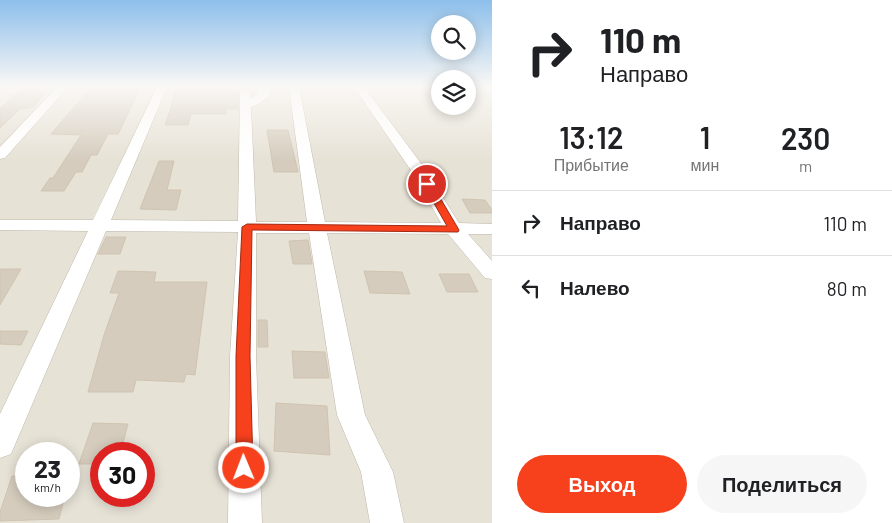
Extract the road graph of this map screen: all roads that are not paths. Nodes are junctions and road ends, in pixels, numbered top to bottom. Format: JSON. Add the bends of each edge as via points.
{"nodes":[{"id":1,"x":41,"y":111,"type":"edge"},
{"id":2,"x":151,"y":111,"type":"edge"},
{"id":3,"x":251,"y":111,"type":"edge"},
{"id":4,"x":298,"y":111,"type":"edge"},
{"id":5,"x":377,"y":111,"type":"edge"},
{"id":6,"x":0,"y":156,"type":"edge"},
{"id":7,"x":0,"y":225,"type":"edge"},
{"id":8,"x":98,"y":226,"type":"junction"},
{"id":9,"x":247,"y":227,"type":"junction"},
{"id":10,"x":316,"y":227,"type":"junction"},
{"id":11,"x":492,"y":229,"type":"edge"},
{"id":12,"x":454,"y":230,"type":"junction"},
{"id":13,"x":492,"y":273,"type":"edge"},
{"id":14,"x":0,"y":445,"type":"edge"},
{"id":15,"x":245,"y":523,"type":"edge"},
{"id":16,"x":387,"y":523,"type":"edge"}],
"edges":[{"from":1,"to":6,"type":"street"},
{"from":2,"to":8,"type":"street"},
{"from":3,"to":9,"type":"street"},
{"from":4,"to":10,"type":"street"},
{"from":5,"to":12,"type":"street","via":[[418,169]]},
{"from":7,"to":8,"type":"street"},
{"from":8,"to":9,"type":"street"},
{"from":8,"to":14,"type":"street"},
{"from":9,"to":10,"type":"street"},
{"from":9,"to":15,"type":"street","via":[[243,356]]},
{"from":10,"to":12,"type":"street"},
{"from":10,"to":16,"type":"street","via":[[351,414],[377,472]]},
{"from":11,"to":12,"type":"street"},
{"from":12,"to":13,"type":"street"}]}
